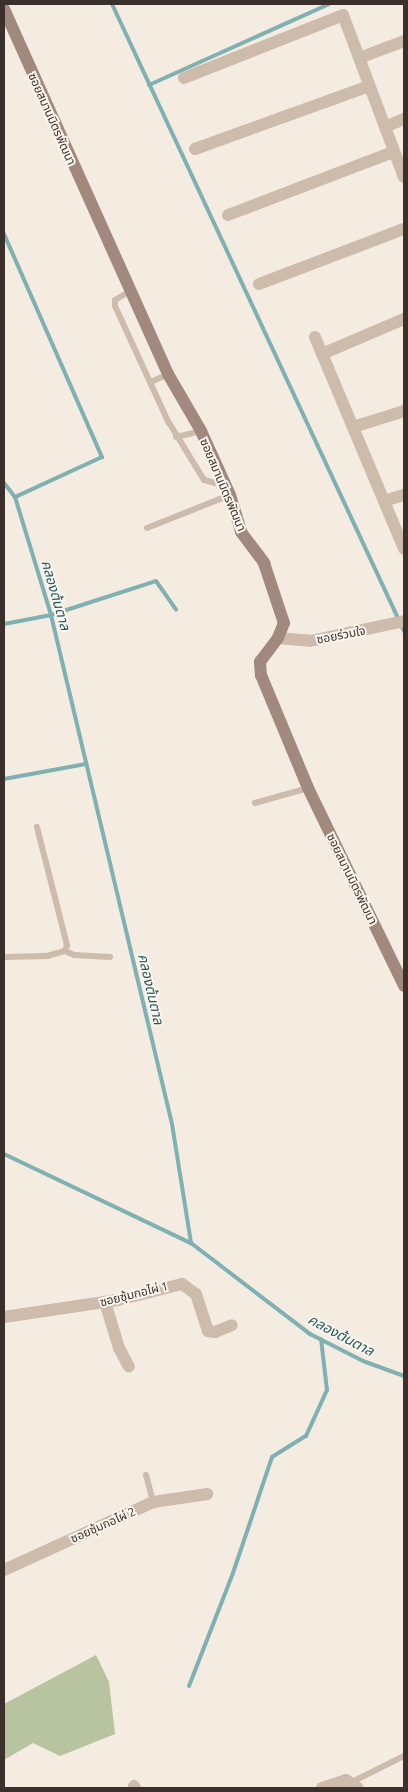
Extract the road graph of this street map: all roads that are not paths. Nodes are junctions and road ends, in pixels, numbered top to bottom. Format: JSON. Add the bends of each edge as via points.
{"nodes":[{"id":1,"x":4,"y":9,"type":"edge"},
{"id":2,"x":345,"y":9,"type":"edge"},
{"id":3,"x":404,"y":41,"type":"edge"},
{"id":4,"x":359,"y":58,"type":"junction"},
{"id":5,"x":184,"y":78,"type":"dead end"},
{"id":6,"x":369,"y":86,"type":"junction"},
{"id":7,"x":404,"y":119,"type":"edge"},
{"id":8,"x":385,"y":126,"type":"junction"},
{"id":9,"x":195,"y":149,"type":"dead end"},
{"id":10,"x":393,"y":152,"type":"junction"},
{"id":11,"x":404,"y":178,"type":"edge"},
{"id":12,"x":228,"y":215,"type":"dead end"},
{"id":13,"x":404,"y":229,"type":"edge"},
{"id":14,"x":259,"y":284,"type":"dead end"},
{"id":15,"x":130,"y":291,"type":"junction"},
{"id":16,"x":404,"y":319,"type":"edge"},
{"id":17,"x":316,"y":337,"type":"dead end"},
{"id":18,"x":322,"y":354,"type":"junction"},
{"id":19,"x":168,"y":374,"type":"junction"},
{"id":20,"x":151,"y":382,"type":"junction"},
{"id":21,"x":404,"y":411,"type":"edge"},
{"id":22,"x":353,"y":427,"type":"junction"},
{"id":23,"x":201,"y":432,"type":"junction"},
{"id":24,"x":176,"y":437,"type":"junction"},
{"id":25,"x":228,"y":490,"type":"junction"},
{"id":26,"x":404,"y":495,"type":"edge"},
{"id":27,"x":384,"y":501,"type":"junction"},
{"id":28,"x":147,"y":528,"type":"dead end"},
{"id":29,"x":404,"y":549,"type":"edge"},
{"id":30,"x":404,"y":621,"type":"edge"},
{"id":31,"x":278,"y":638,"type":"junction"},
{"id":32,"x":308,"y":788,"type":"junction"},
{"id":33,"x":255,"y":803,"type":"dead end"},
{"id":34,"x":37,"y":827,"type":"dead end"},
{"id":35,"x":66,"y":951,"type":"junction"},
{"id":36,"x":110,"y":956,"type":"dead end"},
{"id":37,"x":4,"y":957,"type":"edge"},
{"id":38,"x":404,"y":986,"type":"edge"},
{"id":39,"x":105,"y":1302,"type":"junction"},
{"id":40,"x":4,"y":1317,"type":"edge"},
{"id":41,"x":232,"y":1325,"type":"dead end"},
{"id":42,"x":129,"y":1367,"type":"dead end"},
{"id":43,"x":146,"y":1475,"type":"dead end"},
{"id":44,"x":207,"y":1494,"type":"dead end"},
{"id":45,"x":153,"y":1502,"type":"junction"},
{"id":46,"x":4,"y":1570,"type":"edge"},
{"id":47,"x":404,"y":1756,"type":"edge"},
{"id":48,"x":355,"y":1785,"type":"edge"},
{"id":49,"x":322,"y":1788,"type":"edge"}],
"edges":[{"from":1,"to":15,"type":"street","name":"ซอยสมานมิตรพัฒนา"},
{"from":2,"to":4,"type":"street"},
{"from":2,"to":5,"type":"street"},
{"from":3,"to":4,"type":"street"},
{"from":4,"to":6,"type":"street"},
{"from":6,"to":8,"type":"street"},
{"from":6,"to":9,"type":"street"},
{"from":7,"to":8,"type":"street"},
{"from":8,"to":10,"type":"street"},
{"from":10,"to":11,"type":"street"},
{"from":10,"to":12,"type":"street"},
{"from":13,"to":14,"type":"street"},
{"from":15,"to":19,"type":"street","name":"ซอยสมานมิตรพัฒนา"},
{"from":15,"to":20,"type":"lane","via":[[114,302]]},
{"from":16,"to":18,"type":"street"},
{"from":17,"to":18,"type":"street"},
{"from":18,"to":22,"type":"street"},
{"from":19,"to":20,"type":"lane"},
{"from":19,"to":23,"type":"street","name":"ซอยสมานมิตรพัฒนา"},
{"from":20,"to":24,"type":"lane"},
{"from":21,"to":22,"type":"street"},
{"from":22,"to":27,"type":"street"},
{"from":23,"to":24,"type":"lane"},
{"from":23,"to":25,"type":"street","name":"ซอยสมานมิตรพัฒนา"},
{"from":24,"to":25,"type":"lane","via":[[204,480]]},
{"from":25,"to":28,"type":"lane"},
{"from":25,"to":31,"type":"street","name":"ซอยสมานมิตรพัฒนา","via":[[241,532],[264,563],[284,618]]},
{"from":26,"to":27,"type":"street"},
{"from":27,"to":29,"type":"street"},
{"from":30,"to":31,"type":"street","name":"ซอยร่วมใจ","via":[[310,641]]},
{"from":31,"to":32,"type":"street","name":"ซอยสมานมิตรพัฒนา","via":[[260,662],[261,676]]},
{"from":32,"to":33,"type":"lane"},
{"from":32,"to":38,"type":"street","name":"ซอยสมานมิตรพัฒนา"},
{"from":34,"to":35,"type":"lane","via":[[67,944]]},
{"from":35,"to":36,"type":"lane","via":[[74,955]]},
{"from":35,"to":37,"type":"lane","via":[[48,956]]},
{"from":39,"to":40,"type":"street","name":"ซอยซุ้มกอไผ่ 1"},
{"from":39,"to":41,"type":"street","name":"ซอยซุ้มกอไผ่ 1","via":[[182,1284],[196,1294],[208,1331],[215,1332]]},
{"from":39,"to":42,"type":"street"},
{"from":43,"to":45,"type":"lane"},
{"from":44,"to":45,"type":"street","name":"ซอยซุ้มกอไผ่ 2"},
{"from":45,"to":46,"type":"street","name":"ซอยซุ้มกอไผ่ 2"},
{"from":47,"to":48,"type":"lane"},
{"from":48,"to":49,"type":"street","via":[[346,1780]]}]}
